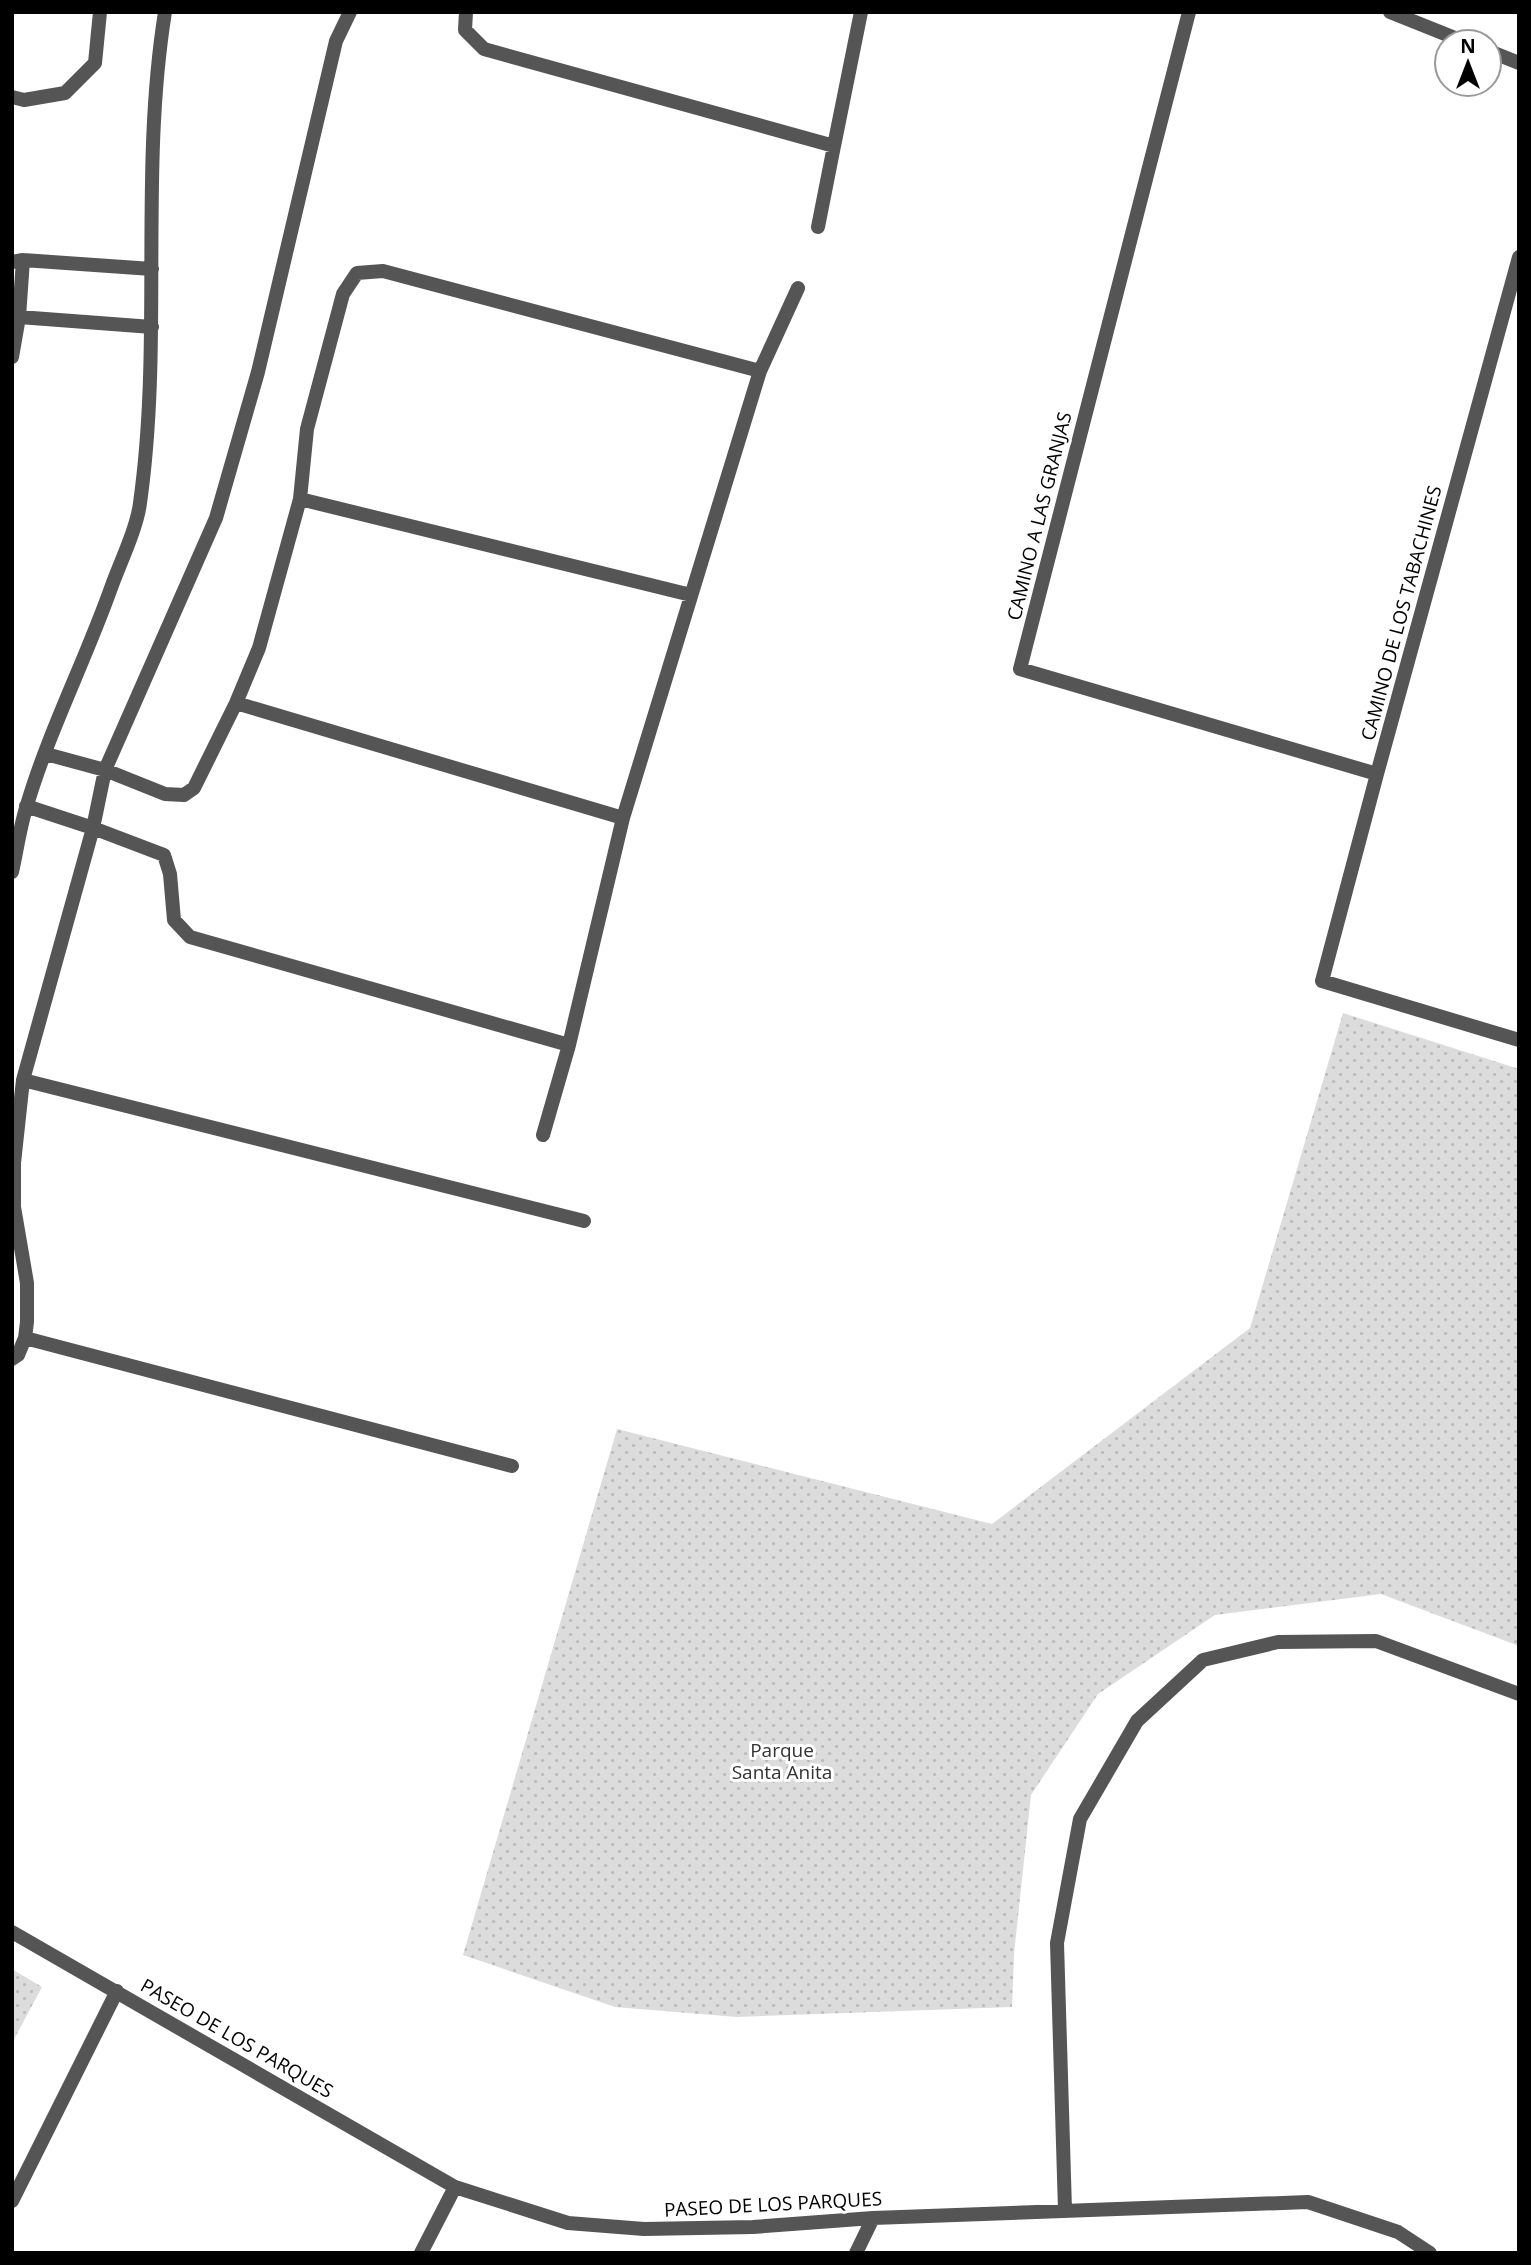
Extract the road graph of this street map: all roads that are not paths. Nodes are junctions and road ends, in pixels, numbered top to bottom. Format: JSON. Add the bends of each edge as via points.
{"nodes":[{"id":1,"x":100,"y":12,"type":"edge"},
{"id":2,"x":165,"y":12,"type":"edge"},
{"id":3,"x":350,"y":12,"type":"edge"},
{"id":4,"x":466,"y":12,"type":"edge"},
{"id":5,"x":860,"y":12,"type":"edge"},
{"id":6,"x":1189,"y":12,"type":"edge"},
{"id":7,"x":1390,"y":12,"type":"edge"},
{"id":8,"x":1433,"y":29,"type":"edge"},
{"id":9,"x":12,"y":97,"type":"edge"},
{"id":10,"x":834,"y":146,"type":"junction"},
{"id":11,"x":818,"y":227,"type":"dead end"},
{"id":12,"x":1519,"y":257,"type":"edge"},
{"id":13,"x":18,"y":261,"type":"edge"},
{"id":14,"x":152,"y":269,"type":"junction"},
{"id":15,"x":799,"y":288,"type":"dead end"},
{"id":16,"x":19,"y":317,"type":"junction"},
{"id":17,"x":152,"y":327,"type":"junction"},
{"id":18,"x":12,"y":357,"type":"edge"},
{"id":19,"x":760,"y":371,"type":"junction"},
{"id":20,"x":300,"y":499,"type":"junction"},
{"id":21,"x":691,"y":595,"type":"junction"},
{"id":22,"x":236,"y":703,"type":"junction"},
{"id":23,"x":46,"y":754,"type":"junction"},
{"id":24,"x":105,"y":770,"type":"junction"},
{"id":25,"x":1377,"y":774,"type":"junction"},
{"id":26,"x":26,"y":806,"type":"junction"},
{"id":27,"x":623,"y":818,"type":"junction"},
{"id":28,"x":93,"y":828,"type":"junction"},
{"id":29,"x":12,"y":872,"type":"edge"},
{"id":30,"x":1519,"y":1040,"type":"edge"},
{"id":31,"x":569,"y":1045,"type":"junction"},
{"id":32,"x":23,"y":1080,"type":"junction"},
{"id":33,"x":543,"y":1135,"type":"dead end"},
{"id":34,"x":13,"y":1208,"type":"edge"},
{"id":35,"x":584,"y":1221,"type":"dead end"},
{"id":36,"x":25,"y":1338,"type":"junction"},
{"id":37,"x":12,"y":1359,"type":"edge"},
{"id":38,"x":512,"y":1466,"type":"dead end"},
{"id":39,"x":1519,"y":1694,"type":"edge"},
{"id":40,"x":12,"y":1932,"type":"edge"},
{"id":41,"x":117,"y":1991,"type":"junction"},
{"id":42,"x":455,"y":2187,"type":"junction"},
{"id":43,"x":12,"y":2201,"type":"edge"},
{"id":44,"x":1065,"y":2210,"type":"junction"},
{"id":45,"x":873,"y":2218,"type":"junction"},
{"id":46,"x":421,"y":2253,"type":"edge"},
{"id":47,"x":856,"y":2253,"type":"edge"},
{"id":48,"x":1430,"y":2253,"type":"edge"}],
"edges":[{"from":1,"to":9,"type":"street","via":[[95,62],[65,93],[24,100]]},
{"from":2,"to":14,"type":"street","via":[[153,115]]},
{"from":3,"to":24,"type":"street","via":[[336,41],[258,372],[216,518]]},
{"from":4,"to":10,"type":"street","via":[[465,30],[484,49]]},
{"from":5,"to":10,"type":"street"},
{"from":6,"to":25,"type":"street","name":"CAMINO A LAS GRANJAS","via":[[1020,669]]},
{"from":7,"to":8,"type":"street"},
{"from":10,"to":11,"type":"street"},
{"from":12,"to":25,"type":"street","name":"CAMINO DE LOS TABACHINES"},
{"from":13,"to":14,"type":"street"},
{"from":13,"to":16,"type":"street"},
{"from":14,"to":17,"type":"street"},
{"from":15,"to":19,"type":"street"},
{"from":16,"to":17,"type":"street"},
{"from":16,"to":18,"type":"street"},
{"from":17,"to":23,"type":"street","via":[[140,506]]},
{"from":19,"to":20,"type":"street","via":[[383,271],[357,273],[343,294],[307,429]]},
{"from":19,"to":21,"type":"street"},
{"from":20,"to":21,"type":"street"},
{"from":20,"to":22,"type":"street","via":[[259,648]]},
{"from":21,"to":27,"type":"street"},
{"from":22,"to":24,"type":"street","via":[[194,788],[184,795],[165,794]]},
{"from":22,"to":27,"type":"street"},
{"from":23,"to":24,"type":"street"},
{"from":23,"to":26,"type":"street"},
{"from":24,"to":28,"type":"street"},
{"from":25,"to":30,"type":"street","name":"CAMINO DE LOS TABACHINES","via":[[1322,981]]},
{"from":26,"to":28,"type":"street"},
{"from":26,"to":29,"type":"street"},
{"from":27,"to":31,"type":"street"},
{"from":28,"to":31,"type":"street","via":[[164,855],[174,920],[190,937]]},
{"from":28,"to":32,"type":"street"},
{"from":31,"to":33,"type":"street"},
{"from":32,"to":34,"type":"street"},
{"from":32,"to":35,"type":"street"},
{"from":34,"to":36,"type":"street","via":[[27,1283]]},
{"from":36,"to":37,"type":"street"},
{"from":36,"to":38,"type":"street"},
{"from":39,"to":44,"type":"street","via":[[1376,1641],[1278,1642],[1203,1660],[1137,1721],[1080,1819],[1057,1943]]},
{"from":40,"to":41,"type":"street","name":"PASEO DE LOS PARQUES"},
{"from":41,"to":42,"type":"street","name":"PASEO DE LOS PARQUES"},
{"from":41,"to":43,"type":"street"},
{"from":42,"to":45,"type":"street","name":"PASEO DE LOS PARQUES","via":[[568,2223],[644,2229]]},
{"from":42,"to":46,"type":"street"},
{"from":44,"to":45,"type":"street","name":"PASEO DE LOS PARQUES"},
{"from":44,"to":48,"type":"street","name":"PASEO DE LOS PARQUES","via":[[1308,2202],[1398,2232]]},
{"from":45,"to":47,"type":"street"}]}
